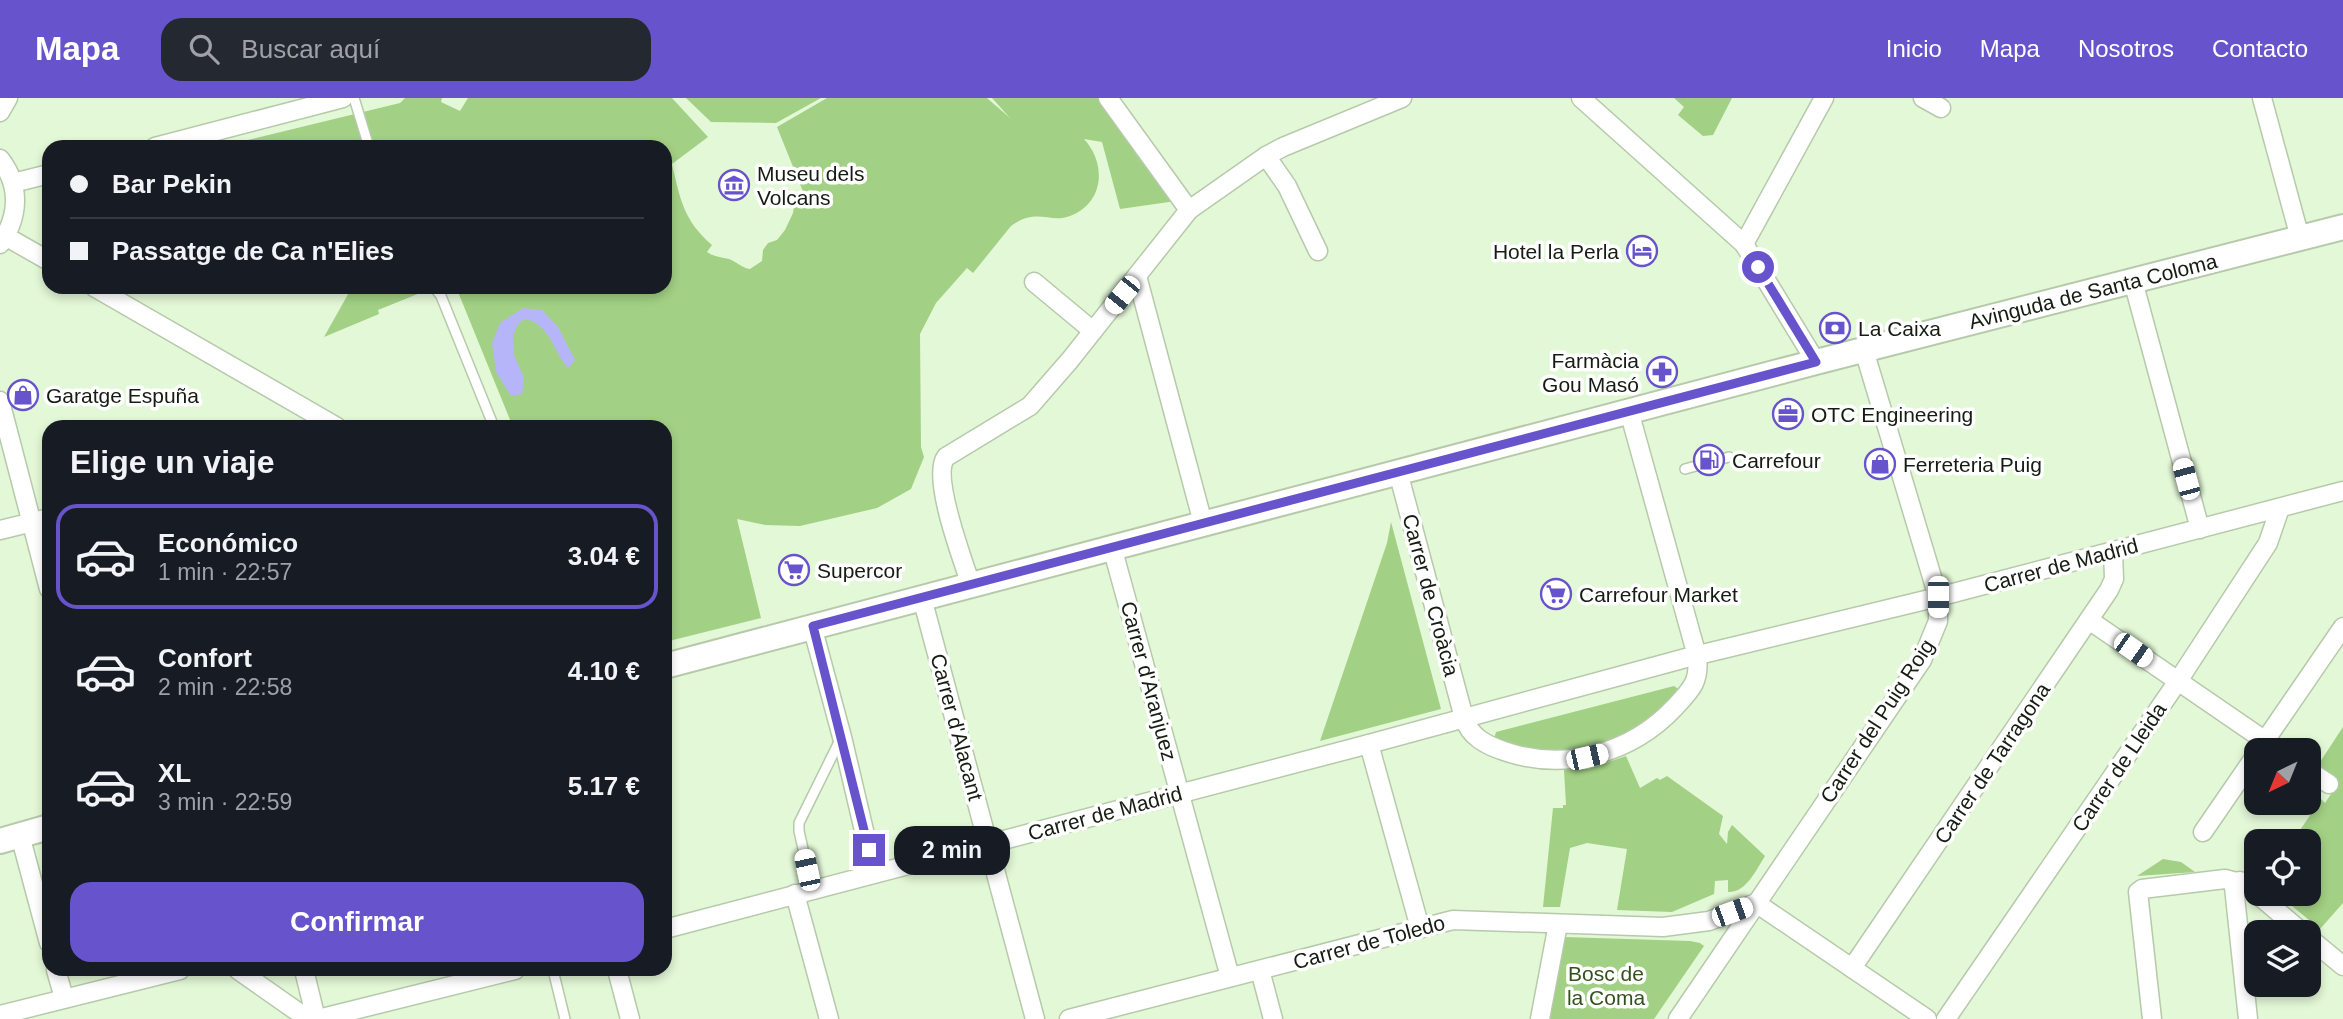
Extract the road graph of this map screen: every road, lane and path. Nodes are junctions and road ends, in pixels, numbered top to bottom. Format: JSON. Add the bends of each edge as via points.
{"nodes":[{"id":1,"x":8,"y":98,"type":"edge"},
{"id":2,"x":343,"y":98,"type":"edge"},
{"id":3,"x":354,"y":98,"type":"edge"},
{"id":4,"x":1108,"y":98,"type":"edge"},
{"id":5,"x":1402,"y":98,"type":"edge"},
{"id":6,"x":1581,"y":98,"type":"edge"},
{"id":7,"x":1824,"y":98,"type":"edge"},
{"id":8,"x":1923,"y":98,"type":"edge"},
{"id":9,"x":2262,"y":98,"type":"edge"},
{"id":10,"x":1941,"y":107,"type":"dead end"},
{"id":11,"x":0,"y":112,"type":"edge"},
{"id":12,"x":182,"y":140,"type":"edge"},
{"id":13,"x":367,"y":140,"type":"edge"},
{"id":14,"x":1266,"y":156,"type":"junction"},
{"id":15,"x":0,"y":159,"type":"edge"},
{"id":16,"x":42,"y":176,"type":"edge"},
{"id":17,"x":13,"y":183,"type":"junction"},
{"id":18,"x":1189,"y":210,"type":"junction"},
{"id":19,"x":2343,"y":227,"type":"edge"},
{"id":20,"x":2300,"y":238,"type":"junction"},
{"id":21,"x":3,"y":240,"type":"edge"},
{"id":22,"x":1744,"y":243,"type":"junction"},
{"id":23,"x":1318,"y":251,"type":"dead end"},
{"id":24,"x":42,"y":258,"type":"edge"},
{"id":25,"x":1137,"y":276,"type":"junction"},
{"id":26,"x":2133,"y":281,"type":"junction"},
{"id":27,"x":1034,"y":282,"type":"dead end"},
{"id":28,"x":106,"y":294,"type":"edge"},
{"id":29,"x":439,"y":294,"type":"edge"},
{"id":30,"x":1093,"y":331,"type":"junction"},
{"id":31,"x":1864,"y":350,"type":"junction"},
{"id":32,"x":1816,"y":362,"type":"junction"},
{"id":33,"x":0,"y":401,"type":"edge"},
{"id":34,"x":1629,"y":411,"type":"junction"},
{"id":35,"x":325,"y":420,"type":"edge"},
{"id":36,"x":491,"y":420,"type":"edge"},
{"id":37,"x":1729,"y":457,"type":"dead end"},
{"id":38,"x":1685,"y":469,"type":"dead end"},
{"id":39,"x":1398,"y":472,"type":"junction"},
{"id":40,"x":2343,"y":491,"type":"edge"},
{"id":41,"x":2280,"y":508,"type":"junction"},
{"id":42,"x":40,"y":520,"type":"edge"},
{"id":43,"x":1203,"y":523,"type":"junction"},
{"id":44,"x":2200,"y":529,"type":"junction"},
{"id":45,"x":0,"y":530,"type":"edge"},
{"id":46,"x":1112,"y":547,"type":"junction"},
{"id":47,"x":2113,"y":551,"type":"junction"},
{"id":48,"x":971,"y":584,"type":"junction"},
{"id":49,"x":1938,"y":597,"type":"junction"},
{"id":50,"x":922,"y":598,"type":"junction"},
{"id":51,"x":2089,"y":620,"type":"junction"},
{"id":52,"x":813,"y":626,"type":"junction"},
{"id":53,"x":2343,"y":627,"type":"edge"},
{"id":54,"x":1697,"y":656,"type":"junction"},
{"id":55,"x":672,"y":664,"type":"edge"},
{"id":56,"x":2178,"y":681,"type":"junction"},
{"id":57,"x":1464,"y":718,"type":"junction"},
{"id":58,"x":842,"y":737,"type":"junction"},
{"id":59,"x":2251,"y":738,"type":"edge"},
{"id":60,"x":2272,"y":738,"type":"edge"},
{"id":61,"x":1369,"y":744,"type":"junction"},
{"id":62,"x":2244,"y":777,"type":"edge"},
{"id":63,"x":2321,"y":779,"type":"edge"},
{"id":64,"x":2329,"y":784,"type":"dead end"},
{"id":65,"x":1179,"y":794,"type":"junction"},
{"id":66,"x":42,"y":829,"type":"edge"},
{"id":67,"x":2203,"y":832,"type":"dead end"},
{"id":68,"x":10,"y":838,"type":"edge"},
{"id":69,"x":988,"y":843,"type":"junction"},
{"id":70,"x":874,"y":873,"type":"junction"},
{"id":71,"x":2244,"y":886,"type":"edge"},
{"id":72,"x":2244,"y":889,"type":"edge"},
{"id":73,"x":803,"y":892,"type":"junction"},
{"id":74,"x":1756,"y":903,"type":"junction"},
{"id":75,"x":2270,"y":906,"type":"edge"},
{"id":76,"x":2287,"y":920,"type":"edge"},
{"id":77,"x":1558,"y":923,"type":"junction"},
{"id":78,"x":42,"y":924,"type":"edge"},
{"id":79,"x":672,"y":927,"type":"edge"},
{"id":80,"x":1420,"y":928,"type":"junction"},
{"id":81,"x":2321,"y":948,"type":"edge"},
{"id":82,"x":2343,"y":966,"type":"edge"},
{"id":83,"x":1852,"y":968,"type":"junction"},
{"id":84,"x":1260,"y":970,"type":"junction"},
{"id":85,"x":58,"y":976,"type":"edge"},
{"id":86,"x":155,"y":976,"type":"edge"},
{"id":87,"x":247,"y":976,"type":"edge"},
{"id":88,"x":305,"y":976,"type":"edge"},
{"id":89,"x":490,"y":976,"type":"edge"},
{"id":90,"x":554,"y":976,"type":"edge"},
{"id":91,"x":619,"y":976,"type":"edge"},
{"id":92,"x":1230,"y":977,"type":"junction"},
{"id":93,"x":64,"y":998,"type":"junction"},
{"id":94,"x":0,"y":1016,"type":"edge"},
{"id":95,"x":316,"y":1019,"type":"edge"},
{"id":96,"x":565,"y":1019,"type":"edge"},
{"id":97,"x":630,"y":1019,"type":"edge"},
{"id":98,"x":829,"y":1019,"type":"edge"},
{"id":99,"x":1035,"y":1019,"type":"edge"},
{"id":100,"x":1069,"y":1019,"type":"edge"},
{"id":101,"x":1273,"y":1019,"type":"edge"},
{"id":102,"x":1540,"y":1019,"type":"edge"},
{"id":103,"x":1678,"y":1019,"type":"edge"},
{"id":104,"x":1927,"y":1019,"type":"edge"},
{"id":105,"x":1946,"y":1019,"type":"edge"},
{"id":106,"x":2152,"y":1019,"type":"edge"},
{"id":107,"x":2248,"y":1019,"type":"edge"}],
"edges":[{"from":1,"to":11,"type":"street"},
{"from":2,"to":12,"type":"street"},
{"from":3,"to":13,"type":"lane"},
{"from":4,"to":18,"type":"street"},
{"from":5,"to":14,"type":"street"},
{"from":6,"to":22,"type":"street"},
{"from":7,"to":22,"type":"street"},
{"from":8,"to":10,"type":"street"},
{"from":9,"to":20,"type":"street"},
{"from":14,"to":18,"type":"street"},
{"from":14,"to":23,"type":"street","via":[[1287,186]]},
{"from":15,"to":17,"type":"street"},
{"from":16,"to":17,"type":"street"},
{"from":17,"to":21,"type":"street","via":[[15,210]]},
{"from":18,"to":25,"type":"street"},
{"from":19,"to":20,"type":"main road","name":"Avinguda de Santa Coloma"},
{"from":20,"to":26,"type":"main road","name":"Avinguda de Santa Coloma"},
{"from":21,"to":24,"type":"street"},
{"from":22,"to":32,"type":"street"},
{"from":25,"to":30,"type":"street"},
{"from":25,"to":43,"type":"street"},
{"from":26,"to":31,"type":"main road","name":"Avinguda de Santa Coloma"},
{"from":26,"to":44,"type":"street"},
{"from":27,"to":30,"type":"street"},
{"from":28,"to":35,"type":"street"},
{"from":29,"to":36,"type":"lane"},
{"from":30,"to":48,"type":"street","via":[[1030,406],[943,461],[945,500]]},
{"from":31,"to":32,"type":"main road","name":"Avinguda de Santa Coloma"},
{"from":31,"to":49,"type":"street","name":"Carrer del Puig Roig"},
{"from":32,"to":34,"type":"main road","name":"Avinguda de Santa Coloma"},
{"from":33,"to":42,"type":"street"},
{"from":34,"to":39,"type":"main road","name":"Avinguda de Santa Coloma"},
{"from":34,"to":54,"type":"street"},
{"from":37,"to":38,"type":"lane"},
{"from":39,"to":43,"type":"main road","name":"Avinguda de Santa Coloma"},
{"from":39,"to":57,"type":"street","name":"Carrer de Croàcia"},
{"from":40,"to":41,"type":"street","name":"Carrer de Madrid"},
{"from":41,"to":44,"type":"street","name":"Carrer de Madrid"},
{"from":41,"to":56,"type":"street","name":"Carrer de Lleida","via":[[2269,543]]},
{"from":42,"to":45,"type":"street"},
{"from":43,"to":46,"type":"main road","name":"Avinguda de Santa Coloma"},
{"from":44,"to":47,"type":"street","name":"Carrer de Madrid"},
{"from":46,"to":48,"type":"main road","name":"Avinguda de Santa Coloma"},
{"from":46,"to":65,"type":"street","name":"Carrer d'Aranjuez"},
{"from":47,"to":49,"type":"street","name":"Carrer de Madrid"},
{"from":47,"to":51,"type":"street","name":"Carrer de Tarragona","via":[[2112,584]]},
{"from":48,"to":50,"type":"main road","name":"Avinguda de Santa Coloma"},
{"from":49,"to":54,"type":"street","name":"Carrer de Madrid"},
{"from":49,"to":74,"type":"street","name":"Carrer del Puig Roig","via":[[1938,621],[1922,660]]},
{"from":50,"to":52,"type":"main road","name":"Avinguda de Santa Coloma"},
{"from":50,"to":69,"type":"street","name":"Carrer d'Alacant"},
{"from":51,"to":56,"type":"street"},
{"from":51,"to":83,"type":"street","name":"Carrer de Tarragona"},
{"from":52,"to":55,"type":"main road","name":"Avinguda de Santa Coloma"},
{"from":52,"to":58,"type":"street"},
{"from":53,"to":60,"type":"street"},
{"from":54,"to":57,"type":"street","name":"Carrer de Madrid"},
{"from":54,"to":57,"type":"street","via":[[1699,674],[1684,698],[1645,733],[1604,752],[1572,759],[1523,757],[1490,746],[1468,729]]},
{"from":56,"to":59,"type":"street"},
{"from":56,"to":105,"type":"street","name":"Carrer de Lleida"},
{"from":57,"to":61,"type":"street","name":"Carrer de Madrid"},
{"from":58,"to":70,"type":"street"},
{"from":58,"to":73,"type":"lane","via":[[799,823]]},
{"from":61,"to":65,"type":"street","name":"Carrer de Madrid"},
{"from":61,"to":80,"type":"street"},
{"from":62,"to":67,"type":"street"},
{"from":63,"to":64,"type":"street"},
{"from":65,"to":69,"type":"street","name":"Carrer de Madrid"},
{"from":65,"to":92,"type":"street","name":"Carrer d'Aranjuez"},
{"from":66,"to":68,"type":"main road"},
{"from":68,"to":78,"type":"street"},
{"from":69,"to":70,"type":"street","name":"Carrer de Madrid"},
{"from":69,"to":99,"type":"street","name":"Carrer d'Alacant"},
{"from":70,"to":73,"type":"street","name":"Carrer de Madrid"},
{"from":71,"to":106,"type":"street","via":[[2225,879],[2138,892]]},
{"from":72,"to":107,"type":"street","via":[[2233,892]]},
{"from":73,"to":79,"type":"street","name":"Carrer de Madrid"},
{"from":73,"to":98,"type":"street"},
{"from":74,"to":77,"type":"street","name":"Carrer de Toledo","via":[[1709,921],[1663,928]]},
{"from":74,"to":83,"type":"street"},
{"from":74,"to":103,"type":"street","name":"Carrer del Puig Roig"},
{"from":75,"to":76,"type":"street"},
{"from":77,"to":80,"type":"street","name":"Carrer de Toledo","via":[[1454,920]]},
{"from":77,"to":102,"type":"street"},
{"from":80,"to":84,"type":"street","name":"Carrer de Toledo"},
{"from":81,"to":82,"type":"street"},
{"from":83,"to":104,"type":"street"},
{"from":84,"to":92,"type":"street","name":"Carrer de Toledo"},
{"from":84,"to":101,"type":"street"},
{"from":85,"to":93,"type":"street"},
{"from":86,"to":93,"type":"street"},
{"from":87,"to":95,"type":"street","via":[[298,1012]]},
{"from":88,"to":95,"type":"street"},
{"from":89,"to":95,"type":"street"},
{"from":90,"to":96,"type":"lane"},
{"from":91,"to":97,"type":"street"},
{"from":92,"to":100,"type":"street","name":"Carrer de Toledo"},
{"from":93,"to":94,"type":"street"}]}
